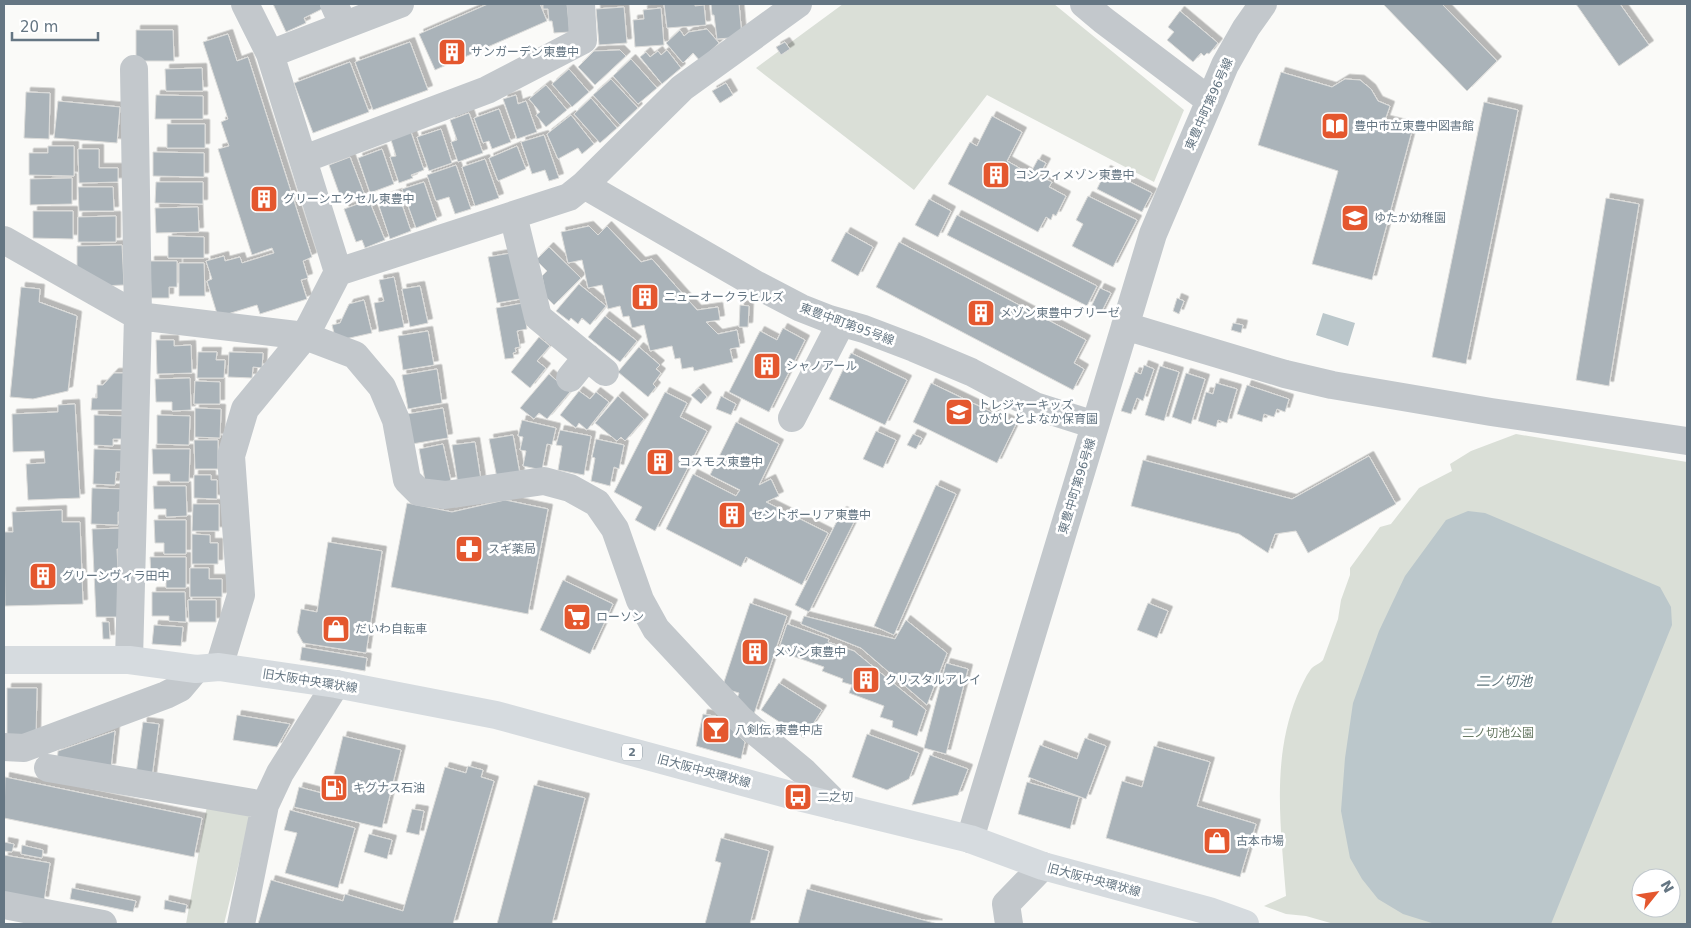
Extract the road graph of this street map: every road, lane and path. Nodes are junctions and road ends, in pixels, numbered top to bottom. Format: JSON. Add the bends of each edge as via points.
{"nodes":[{"id":1,"x":245,"y":4,"type":"edge"},
{"id":2,"x":400,"y":4,"type":"edge"},
{"id":3,"x":581,"y":4,"type":"edge"},
{"id":4,"x":798,"y":4,"type":"edge"},
{"id":5,"x":1084,"y":4,"type":"edge"},
{"id":6,"x":1263,"y":4,"type":"edge"},
{"id":7,"x":339,"y":14,"type":"edge"},
{"id":8,"x":764,"y":15,"type":"edge"},
{"id":9,"x":270,"y":54,"type":"junction"},
{"id":10,"x":134,"y":70,"type":"dead end"},
{"id":11,"x":1210,"y":100,"type":"junction"},
{"id":12,"x":304,"y":159,"type":"junction"},
{"id":13,"x":584,"y":185,"type":"junction"},
{"id":14,"x":513,"y":215,"type":"junction"},
{"id":15,"x":4,"y":240,"type":"edge"},
{"id":16,"x":338,"y":272,"type":"junction"},
{"id":17,"x":138,"y":316,"type":"junction"},
{"id":18,"x":841,"y":323,"type":"junction"},
{"id":19,"x":1125,"y":326,"type":"junction"},
{"id":20,"x":305,"y":336,"type":"junction"},
{"id":21,"x":570,"y":378,"type":"dead end"},
{"id":22,"x":792,"y":418,"type":"dead end"},
{"id":23,"x":1096,"y":425,"type":"junction"},
{"id":24,"x":1687,"y":440,"type":"edge"},
{"id":25,"x":4,"y":660,"type":"edge"},
{"id":26,"x":129,"y":660,"type":"junction"},
{"id":27,"x":207,"y":668,"type":"junction"},
{"id":28,"x":336,"y":684,"type":"junction"},
{"id":29,"x":26,"y":755,"type":"edge"},
{"id":30,"x":265,"y":805,"type":"junction"},
{"id":31,"x":840,"y":807,"type":"junction"},
{"id":32,"x":970,"y":839,"type":"junction"},
{"id":33,"x":1043,"y":866,"type":"junction"},
{"id":34,"x":4,"y":904,"type":"edge"},
{"id":35,"x":104,"y":924,"type":"edge"},
{"id":36,"x":241,"y":924,"type":"edge"},
{"id":37,"x":1009,"y":924,"type":"edge"},
{"id":38,"x":1246,"y":924,"type":"edge"}],
"edges":[{"from":1,"to":9,"type":"street"},
{"from":2,"to":7,"type":"street"},
{"from":3,"to":12,"type":"street","via":[[583,40],[487,90]]},
{"from":4,"to":8,"type":"street"},
{"from":5,"to":11,"type":"street"},
{"from":6,"to":11,"type":"street","name":"東豊中町第96号線","via":[[1225,66]]},
{"from":7,"to":9,"type":"street"},
{"from":8,"to":13,"type":"street","via":[[682,88]]},
{"from":9,"to":12,"type":"street"},
{"from":10,"to":17,"type":"street"},
{"from":11,"to":19,"type":"street","name":"東豊中町第96号線","via":[[1153,234]]},
{"from":12,"to":16,"type":"street"},
{"from":13,"to":14,"type":"street","via":[[569,197]]},
{"from":13,"to":18,"type":"street","name":"東豊中町第95号線","via":[[775,295]]},
{"from":14,"to":16,"type":"street"},
{"from":14,"to":21,"type":"street","via":[[538,317],[596,364]]},
{"from":15,"to":17,"type":"street"},
{"from":16,"to":20,"type":"street"},
{"from":17,"to":20,"type":"street"},
{"from":17,"to":26,"type":"street"},
{"from":18,"to":22,"type":"street"},
{"from":18,"to":23,"type":"street","name":"東豊中町第95号線","via":[[971,372],[1035,406]]},
{"from":19,"to":23,"type":"street","name":"東豊中町第96号線"},
{"from":19,"to":24,"type":"street","via":[[1332,385]]},
{"from":20,"to":27,"type":"street","via":[[245,409],[230,456],[241,595]]},
{"from":20,"to":31,"type":"street","via":[[355,355],[382,387],[396,420],[407,480],[419,492],[445,495],[544,481],[570,488],[597,503],[615,529],[640,600],[656,629],[740,719],[803,771]]},
{"from":23,"to":32,"type":"street","name":"東豊中町第96号線"},
{"from":25,"to":26,"type":"main road","name":"旧大阪中央環状線","number":"2"},
{"from":26,"to":27,"type":"main road","name":"旧大阪中央環状線","number":"2"},
{"from":27,"to":28,"type":"main road","name":"旧大阪中央環状線","number":"2"},
{"from":27,"to":29,"type":"street","via":[[166,695]]},
{"from":28,"to":30,"type":"street","via":[[280,773]]},
{"from":28,"to":31,"type":"main road","name":"旧大阪中央環状線","number":"2","via":[[496,715]]},
{"from":29,"to":30,"type":"street"},
{"from":30,"to":36,"type":"street"},
{"from":31,"to":32,"type":"main road","name":"旧大阪中央環状線","number":"2"},
{"from":32,"to":33,"type":"main road","name":"旧大阪中央環状線","number":"2"},
{"from":33,"to":37,"type":"street","via":[[1006,904]]},
{"from":33,"to":38,"type":"main road","name":"旧大阪中央環状線","number":"2"},
{"from":34,"to":35,"type":"street"}]}
